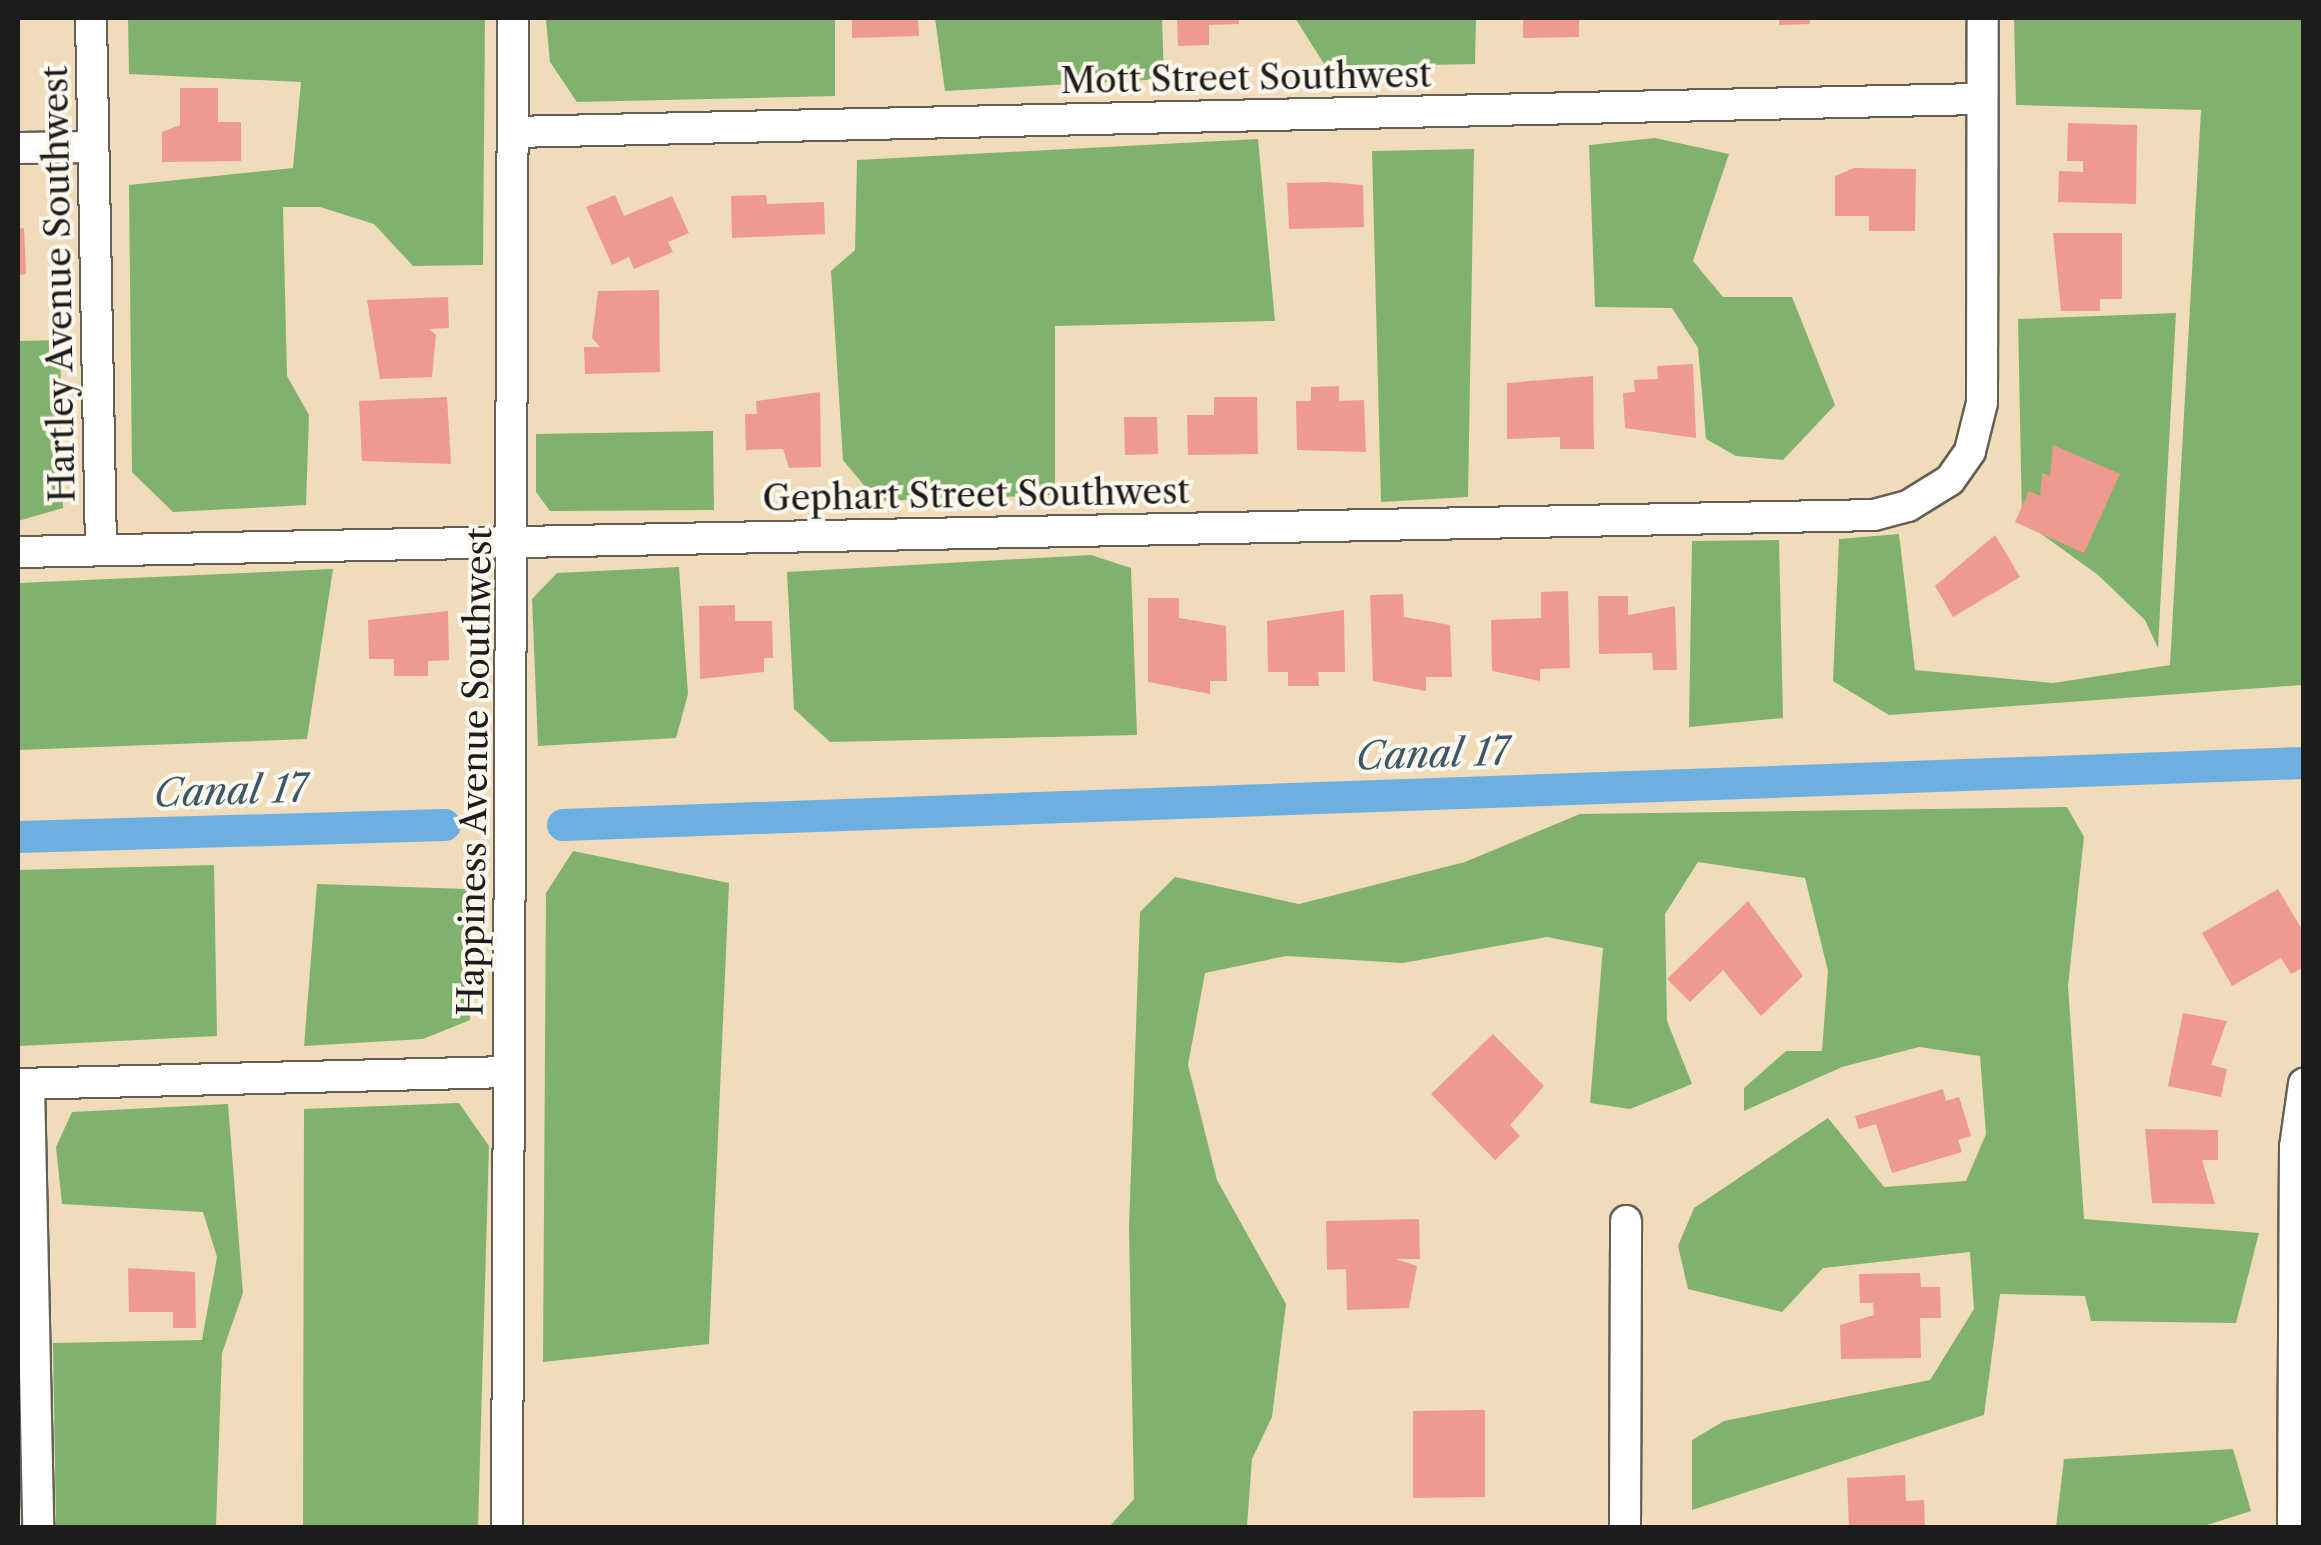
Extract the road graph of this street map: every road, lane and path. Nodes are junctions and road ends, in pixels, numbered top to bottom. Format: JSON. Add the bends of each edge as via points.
{"nodes":[{"id":1,"x":91,"y":18,"type":"edge"},
{"id":2,"x":513,"y":18,"type":"edge"},
{"id":3,"x":1983,"y":18,"type":"edge"},
{"id":4,"x":1981,"y":99,"type":"junction"},
{"id":5,"x":513,"y":132,"type":"junction"},
{"id":6,"x":94,"y":147,"type":"junction"},
{"id":7,"x":18,"y":148,"type":"edge"},
{"id":8,"x":516,"y":542,"type":"junction"},
{"id":9,"x":102,"y":550,"type":"junction"},
{"id":10,"x":18,"y":552,"type":"edge"},
{"id":11,"x":508,"y":1072,"type":"junction"},
{"id":12,"x":23,"y":1084,"type":"edge"},
{"id":13,"x":2304,"y":1084,"type":"edge"},
{"id":14,"x":1626,"y":1221,"type":"dead end"},
{"id":15,"x":38,"y":1528,"type":"edge"},
{"id":16,"x":507,"y":1528,"type":"edge"},
{"id":17,"x":1625,"y":1528,"type":"edge"},
{"id":18,"x":2293,"y":1528,"type":"edge"}],
"edges":[{"from":1,"to":6,"type":"street","name":"Hartley Avenue Southwest"},
{"from":2,"to":5,"type":"street","name":"Happiness Avenue Southwest"},
{"from":3,"to":4,"type":"street"},
{"from":4,"to":5,"type":"street","name":"Mott Street Southwest"},
{"from":4,"to":8,"type":"street","name":"Gephart Street Southwest","via":[[1982,404],[1970,451],[1931,494],[1874,515]]},
{"from":5,"to":8,"type":"street","name":"Happiness Avenue Southwest"},
{"from":6,"to":7,"type":"street"},
{"from":6,"to":9,"type":"street","name":"Hartley Avenue Southwest"},
{"from":8,"to":9,"type":"street","name":"Gephart Street Southwest"},
{"from":8,"to":11,"type":"street","name":"Happiness Avenue Southwest"},
{"from":9,"to":10,"type":"street","name":"Gephart Street Southwest"},
{"from":11,"to":12,"type":"street"},
{"from":11,"to":16,"type":"street","name":"Happiness Avenue Southwest"},
{"from":12,"to":15,"type":"street"},
{"from":13,"to":18,"type":"street","via":[[2294,1147]]},
{"from":14,"to":17,"type":"street"}]}
